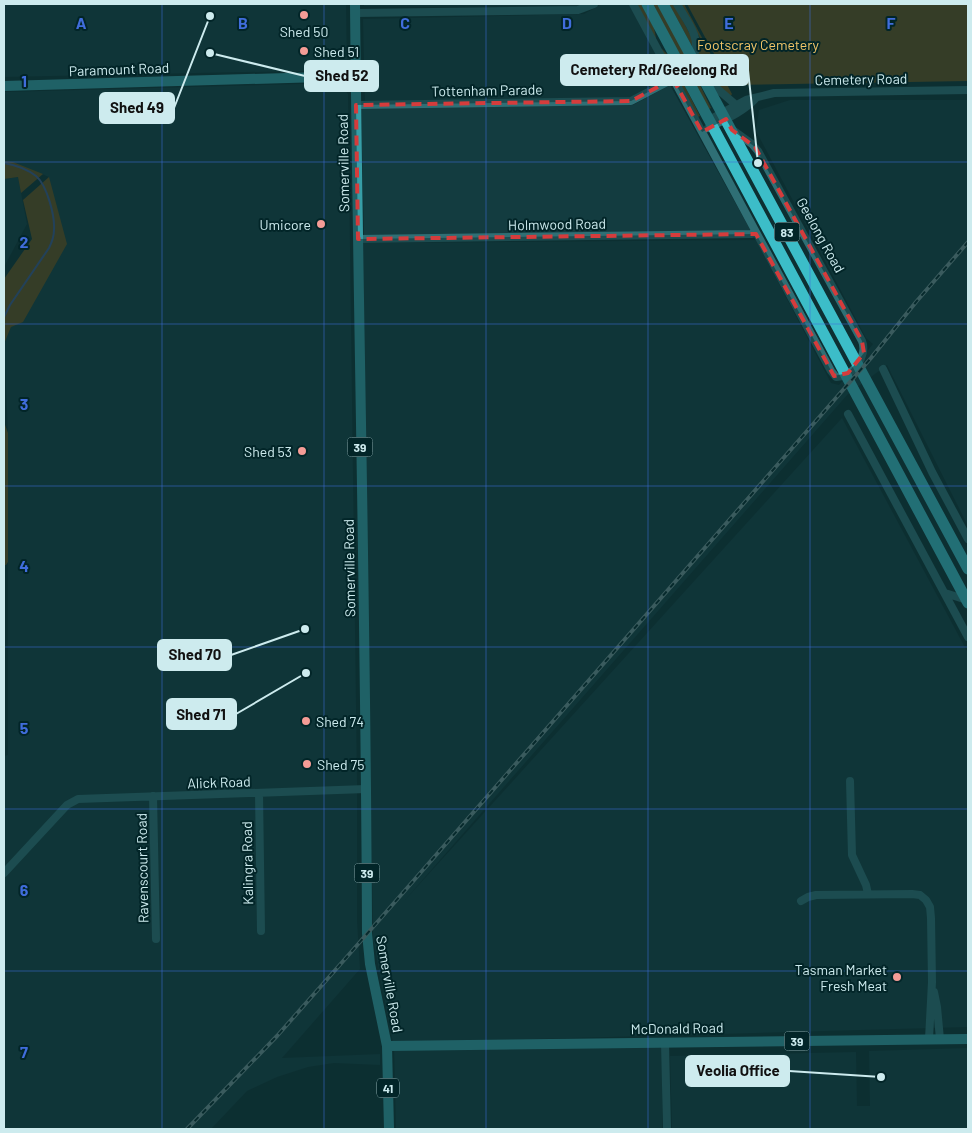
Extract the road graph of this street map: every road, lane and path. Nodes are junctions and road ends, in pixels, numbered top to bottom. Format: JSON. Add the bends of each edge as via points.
{"nodes":[{"id":1,"x":594,"y":4,"type":"edge"},
{"id":2,"x":632,"y":4,"type":"edge"},
{"id":3,"x":646,"y":4,"type":"edge"},
{"id":4,"x":664,"y":4,"type":"edge"},
{"id":5,"x":677,"y":4,"type":"edge"},
{"id":6,"x":355,"y":8,"type":"edge"},
{"id":7,"x":693,"y":57,"type":"junction"},
{"id":8,"x":356,"y":76,"type":"junction"},
{"id":9,"x":673,"y":78,"type":"junction"},
{"id":10,"x":707,"y":84,"type":"junction"},
{"id":11,"x":4,"y":86,"type":"edge"},
{"id":12,"x":968,"y":90,"type":"edge"},
{"id":13,"x":755,"y":99,"type":"junction"},
{"id":14,"x":356,"y":104,"type":"junction"},
{"id":15,"x":736,"y":105,"type":"junction"},
{"id":16,"x":724,"y":116,"type":"junction"},
{"id":17,"x":708,"y":126,"type":"junction"},
{"id":18,"x":732,"y":130,"type":"junction"},
{"id":19,"x":740,"y":177,"type":"junction"},
{"id":20,"x":734,"y":191,"type":"junction"},
{"id":21,"x":755,"y":233,"type":"junction"},
{"id":22,"x":358,"y":239,"type":"junction"},
{"id":23,"x":883,"y":369,"type":"dead end"},
{"id":24,"x":848,"y":414,"type":"dead end"},
{"id":25,"x":968,"y":539,"type":"edge"},
{"id":26,"x":968,"y":569,"type":"edge"},
{"id":27,"x":944,"y":593,"type":"junction"},
{"id":28,"x":967,"y":601,"type":"edge"},
{"id":29,"x":968,"y":638,"type":"edge"},
{"id":30,"x":850,"y":781,"type":"dead end"},
{"id":31,"x":366,"y":789,"type":"junction"},
{"id":32,"x":259,"y":794,"type":"junction"},
{"id":33,"x":153,"y":796,"type":"junction"},
{"id":34,"x":4,"y":873,"type":"edge"},
{"id":35,"x":868,"y":894,"type":"junction"},
{"id":36,"x":801,"y":901,"type":"dead end"},
{"id":37,"x":261,"y":931,"type":"dead end"},
{"id":38,"x":156,"y":939,"type":"dead end"},
{"id":39,"x":932,"y":982,"type":"junction"},
{"id":40,"x":929,"y":1039,"type":"junction"},
{"id":41,"x":940,"y":1039,"type":"junction"},
{"id":42,"x":968,"y":1039,"type":"edge"},
{"id":43,"x":665,"y":1042,"type":"junction"},
{"id":44,"x":387,"y":1046,"type":"junction"},
{"id":45,"x":389,"y":1129,"type":"edge"},
{"id":46,"x":667,"y":1129,"type":"edge"}],
"edges":[{"from":1,"to":6,"type":"street","via":[[578,10]]},
{"from":2,"to":9,"type":"street","name":"Geelong Road"},
{"from":3,"to":17,"type":"highway","name":"Geelong Road","number":"83"},
{"from":4,"to":7,"type":"highway","name":"Geelong Road","number":"83"},
{"from":5,"to":7,"type":"street","name":"Geelong Road","via":[[697,41]]},
{"from":6,"to":8,"type":"main road","name":"Somerville Road"},
{"from":7,"to":10,"type":"highway","name":"Geelong Road","number":"83"},
{"from":8,"to":11,"type":"main road","name":"Paramount Road"},
{"from":8,"to":14,"type":"main road","name":"Somerville Road","number":"39"},
{"from":9,"to":14,"type":"street","name":"Tottenham Parade","via":[[631,101]]},
{"from":9,"to":17,"type":"street","name":"Geelong Road"},
{"from":10,"to":15,"type":"street"},
{"from":10,"to":16,"type":"highway","name":"Geelong Road","number":"83"},
{"from":12,"to":13,"type":"street","name":"Cemetery Road","via":[[784,92]]},
{"from":13,"to":15,"type":"street","name":"Cemetery Road"},
{"from":13,"to":16,"type":"street","name":"Cemetery Road"},
{"from":14,"to":22,"type":"main road","name":"Somerville Road","number":"39"},
{"from":15,"to":16,"type":"street","name":"Cemetery Road"},
{"from":16,"to":17,"type":"street","name":"Cemetery Road"},
{"from":16,"to":18,"type":"highway","name":"Geelong Road","number":"83"},
{"from":17,"to":19,"type":"highway","name":"Geelong Road","number":"83"},
{"from":17,"to":20,"type":"street","name":"Geelong Road"},
{"from":18,"to":21,"type":"street","name":"Geelong Road","via":[[755,147],[862,341],[863,357],[844,376],[836,378],[833,374]]},
{"from":18,"to":26,"type":"highway","name":"Geelong Road","number":"83"},
{"from":19,"to":20,"type":"street"},
{"from":19,"to":28,"type":"highway","name":"Geelong Road","number":"83"},
{"from":20,"to":21,"type":"street","name":"Geelong Road"},
{"from":21,"to":22,"type":"street","name":"Holmwood Road"},
{"from":22,"to":31,"type":"main road","name":"Somerville Road","number":"39"},
{"from":23,"to":25,"type":"street"},
{"from":24,"to":27,"type":"street"},
{"from":27,"to":28,"type":"street","name":"Geelong Road"},
{"from":27,"to":29,"type":"street"},
{"from":30,"to":35,"type":"street","via":[[852,855]]},
{"from":31,"to":32,"type":"street","name":"Alick Road"},
{"from":31,"to":44,"type":"main road","name":"Somerville Road","number":"39","via":[[370,964]]},
{"from":32,"to":33,"type":"street","name":"Alick Road"},
{"from":32,"to":37,"type":"street","name":"Kalingra Road"},
{"from":33,"to":34,"type":"street","name":"Alick Road","via":[[73,801],[58,813]]},
{"from":33,"to":38,"type":"street","name":"Ravenscourt Road"},
{"from":35,"to":36,"type":"street","via":[[816,895]]},
{"from":35,"to":39,"type":"street","via":[[912,894],[926,900],[931,918]]},
{"from":39,"to":40,"type":"street"},
{"from":39,"to":41,"type":"street"},
{"from":40,"to":41,"type":"main road","name":"McDonald Road","number":"39"},
{"from":40,"to":43,"type":"main road","name":"McDonald Road","number":"39"},
{"from":41,"to":42,"type":"main road","name":"McDonald Road","number":"39"},
{"from":43,"to":44,"type":"main road","name":"McDonald Road","number":"39"},
{"from":43,"to":46,"type":"street"},
{"from":44,"to":45,"type":"main road","name":"Somerville Road","number":"41"}]}
